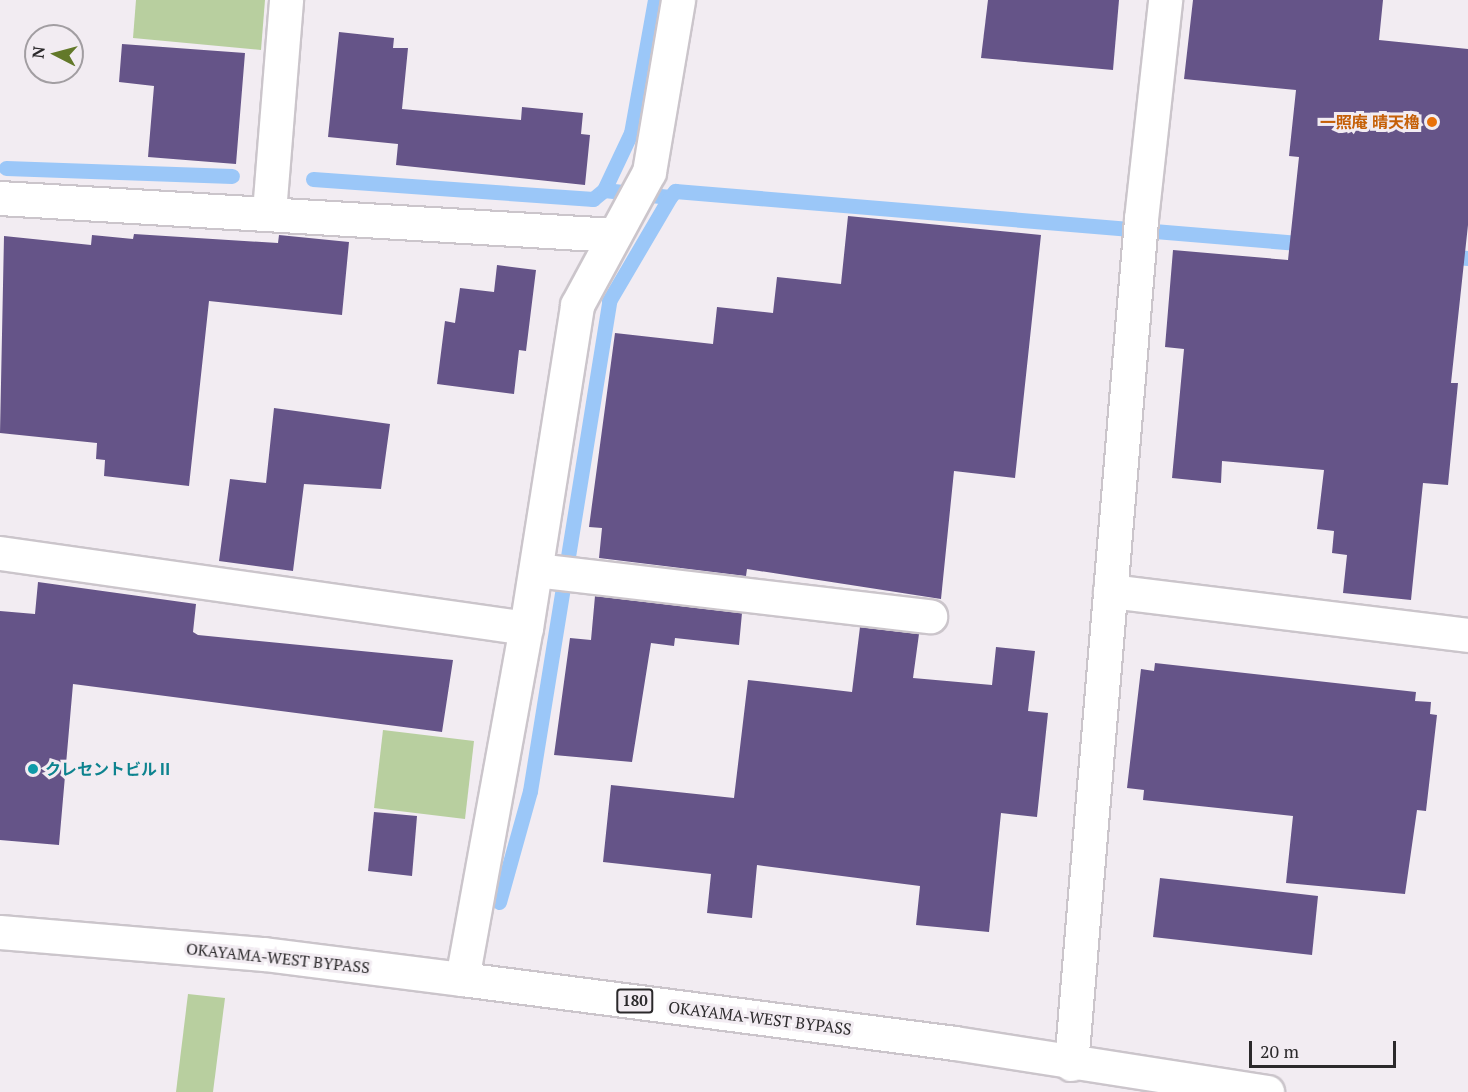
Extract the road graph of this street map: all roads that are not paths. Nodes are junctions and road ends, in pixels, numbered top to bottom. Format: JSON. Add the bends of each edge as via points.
{"nodes":[{"id":1,"x":286,"y":0,"type":"edge"},
{"id":2,"x":678,"y":0,"type":"edge"},
{"id":3,"x":1165,"y":0,"type":"edge"},
{"id":4,"x":0,"y":198,"type":"edge"},
{"id":5,"x":269,"y":212,"type":"junction"},
{"id":6,"x":614,"y":235,"type":"junction"},
{"id":7,"x":0,"y":553,"type":"edge"},
{"id":8,"x":556,"y":572,"type":"junction"},
{"id":9,"x":1110,"y":591,"type":"junction"},
{"id":10,"x":930,"y":616,"type":"dead end"},
{"id":11,"x":526,"y":628,"type":"junction"},
{"id":12,"x":1468,"y":635,"type":"edge"},
{"id":13,"x":0,"y":932,"type":"edge"},
{"id":14,"x":462,"y":979,"type":"junction"},
{"id":15,"x":1071,"y":1064,"type":"junction"},
{"id":16,"x":1267,"y":1092,"type":"edge"}],
"edges":[{"from":1,"to":5,"type":"main road"},
{"from":2,"to":6,"type":"main road","via":[[639,193]]},
{"from":3,"to":9,"type":"main road","via":[[1140,233]]},
{"from":4,"to":5,"type":"main road"},
{"from":5,"to":6,"type":"main road"},
{"from":6,"to":8,"type":"main road","via":[[577,305]]},
{"from":7,"to":11,"type":"main road"},
{"from":8,"to":10,"type":"main road"},
{"from":8,"to":11,"type":"main road"},
{"from":9,"to":12,"type":"main road"},
{"from":9,"to":15,"type":"main road"},
{"from":11,"to":14,"type":"main road"},
{"from":13,"to":14,"type":"main road","name":"OKAYAMA-WEST BYPASS","number":"180","via":[[264,954]]},
{"from":14,"to":15,"type":"main road","name":"OKAYAMA-WEST BYPASS","number":"180","via":[[955,1042]]},
{"from":15,"to":16,"type":"main road","name":"OKAYAMA-WEST BYPASS","number":"180"}]}
